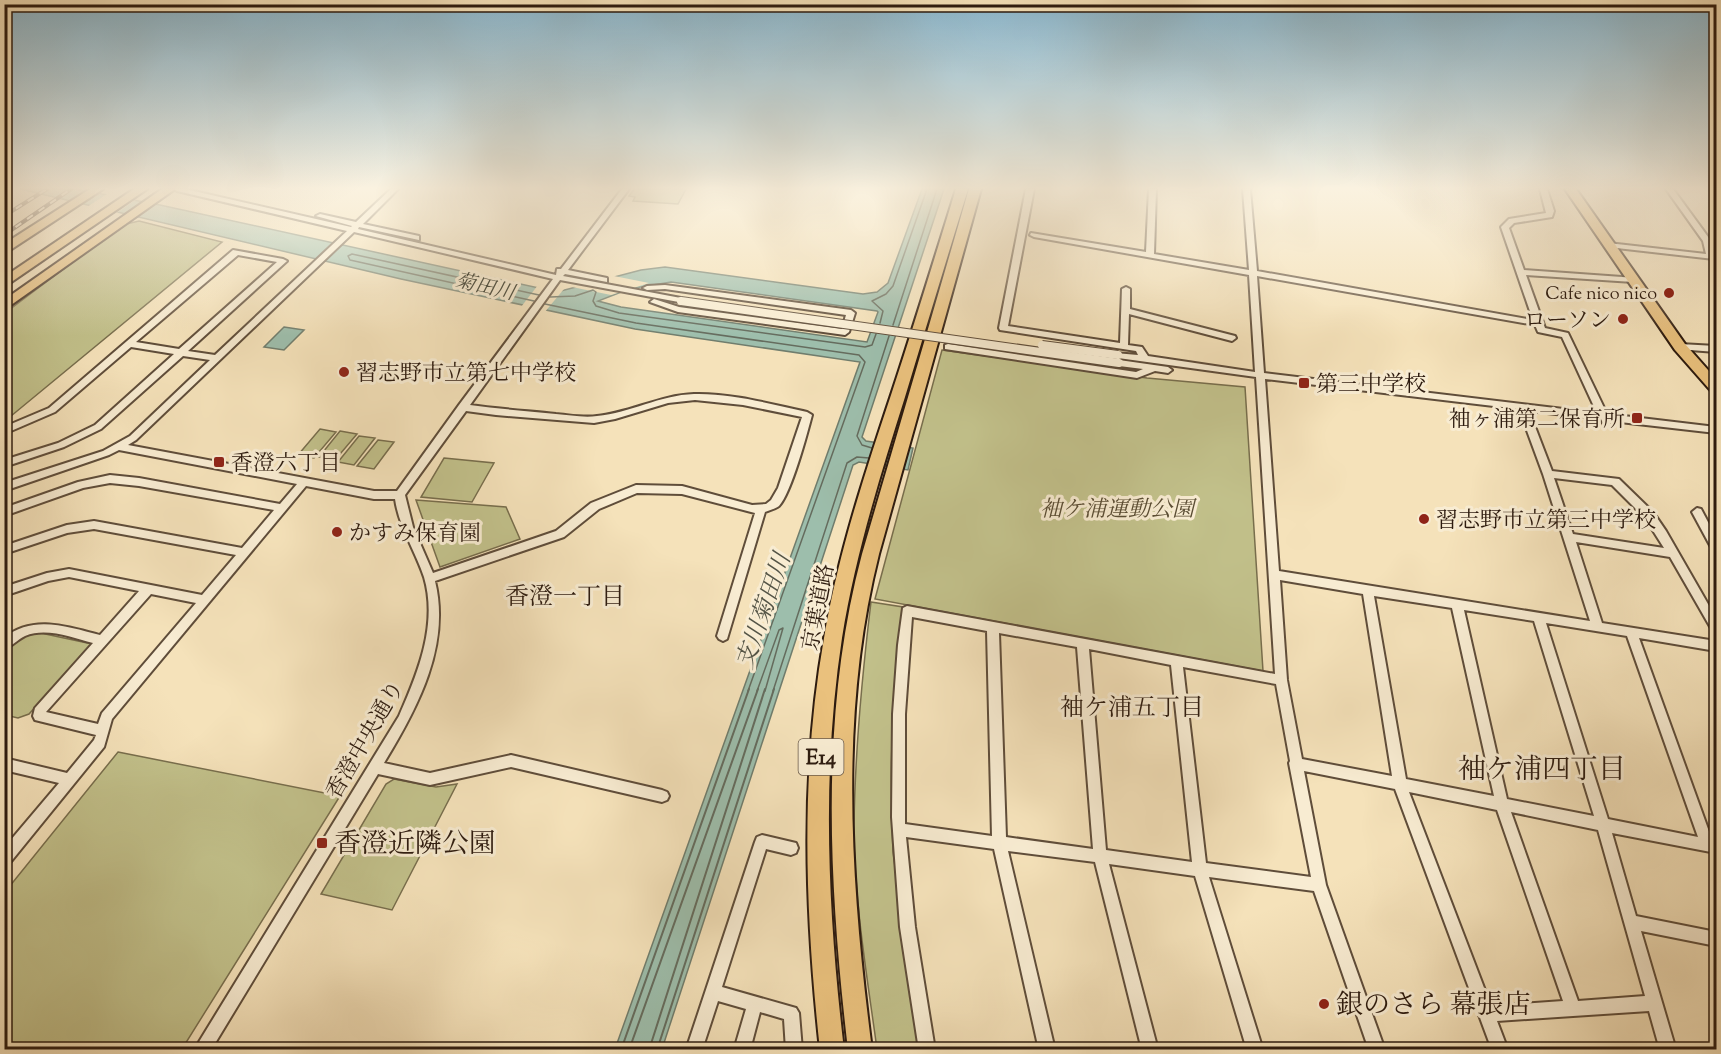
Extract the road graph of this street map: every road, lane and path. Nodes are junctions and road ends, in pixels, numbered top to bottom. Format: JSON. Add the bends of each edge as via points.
{"nodes":[{"id":1,"x":22,"y":238,"type":"edge"},
{"id":2,"x":51,"y":238,"type":"edge"},
{"id":3,"x":69,"y":238,"type":"edge"},
{"id":4,"x":100,"y":238,"type":"edge"},
{"id":5,"x":343,"y":238,"type":"edge"},
{"id":6,"x":400,"y":238,"type":"edge"},
{"id":7,"x":588,"y":238,"type":"edge"},
{"id":8,"x":948,"y":238,"type":"edge"},
{"id":9,"x":961,"y":238,"type":"edge"},
{"id":10,"x":1020,"y":238,"type":"edge"},
{"id":11,"x":1052,"y":238,"type":"edge"},
{"id":12,"x":1151,"y":238,"type":"edge"},
{"id":13,"x":1250,"y":238,"type":"edge"},
{"id":14,"x":1510,"y":238,"type":"edge"},
{"id":15,"x":1603,"y":238,"type":"edge"},
{"id":16,"x":1705,"y":238,"type":"edge"},
{"id":17,"x":1608,"y":245,"type":"junction"},
{"id":18,"x":4,"y":250,"type":"edge"},
{"id":19,"x":1150,"y":255,"type":"junction"},
{"id":20,"x":4,"y":270,"type":"edge"},
{"id":21,"x":1520,"y":272,"type":"junction"},
{"id":22,"x":1252,"y":273,"type":"junction"},
{"id":23,"x":560,"y":275,"type":"junction"},
{"id":24,"x":1634,"y":280,"type":"junction"},
{"id":25,"x":4,"y":283,"type":"edge"},
{"id":26,"x":1126,"y":289,"type":"dead end"},
{"id":27,"x":647,"y":292,"type":"junction"},
{"id":28,"x":4,"y":306,"type":"edge"},
{"id":29,"x":1126,"y":311,"type":"junction"},
{"id":30,"x":1538,"y":323,"type":"junction"},
{"id":31,"x":1232,"y":338,"type":"dead end"},
{"id":32,"x":129,"y":344,"type":"junction"},
{"id":33,"x":948,"y":347,"type":"dead end"},
{"id":34,"x":1680,"y":347,"type":"junction"},
{"id":35,"x":1716,"y":349,"type":"edge"},
{"id":36,"x":182,"y":352,"type":"junction"},
{"id":37,"x":1121,"y":355,"type":"junction"},
{"id":38,"x":216,"y":358,"type":"junction"},
{"id":39,"x":1155,"y":368,"type":"junction"},
{"id":40,"x":1259,"y":378,"type":"junction"},
{"id":41,"x":1716,"y":387,"type":"edge"},
{"id":42,"x":462,"y":407,"type":"junction"},
{"id":43,"x":1524,"y":410,"type":"junction"},
{"id":44,"x":1606,"y":421,"type":"junction"},
{"id":45,"x":1716,"y":430,"type":"edge"},
{"id":46,"x":4,"y":431,"type":"edge"},
{"id":47,"x":1716,"y":435,"type":"edge"},
{"id":48,"x":120,"y":447,"type":"junction"},
{"id":49,"x":4,"y":464,"type":"edge"},
{"id":50,"x":885,"y":470,"type":"junction"},
{"id":51,"x":1548,"y":474,"type":"junction"},
{"id":52,"x":304,"y":482,"type":"junction"},
{"id":53,"x":4,"y":487,"type":"edge"},
{"id":54,"x":400,"y":495,"type":"junction"},
{"id":55,"x":282,"y":508,"type":"junction"},
{"id":56,"x":762,"y":509,"type":"junction"},
{"id":57,"x":4,"y":512,"type":"edge"},
{"id":58,"x":1697,"y":512,"type":"dead end"},
{"id":59,"x":1568,"y":537,"type":"junction"},
{"id":60,"x":1716,"y":546,"type":"edge"},
{"id":61,"x":4,"y":550,"type":"edge"},
{"id":62,"x":245,"y":553,"type":"junction"},
{"id":63,"x":1673,"y":553,"type":"junction"},
{"id":64,"x":1274,"y":575,"type":"junction"},
{"id":65,"x":429,"y":579,"type":"junction"},
{"id":66,"x":148,"y":589,"type":"junction"},
{"id":67,"x":1368,"y":590,"type":"junction"},
{"id":68,"x":4,"y":592,"type":"edge"},
{"id":69,"x":204,"y":600,"type":"junction"},
{"id":70,"x":1457,"y":604,"type":"junction"},
{"id":71,"x":1538,"y":617,"type":"junction"},
{"id":72,"x":1598,"y":627,"type":"junction"},
{"id":73,"x":1716,"y":627,"type":"edge"},
{"id":74,"x":993,"y":628,"type":"junction"},
{"id":75,"x":1631,"y":632,"type":"junction"},
{"id":76,"x":723,"y":636,"type":"dead end"},
{"id":77,"x":102,"y":640,"type":"junction"},
{"id":78,"x":1083,"y":644,"type":"junction"},
{"id":79,"x":4,"y":645,"type":"edge"},
{"id":80,"x":1716,"y":646,"type":"edge"},
{"id":81,"x":1176,"y":662,"type":"junction"},
{"id":82,"x":1281,"y":680,"type":"junction"},
{"id":83,"x":103,"y":731,"type":"junction"},
{"id":84,"x":1295,"y":763,"type":"junction"},
{"id":85,"x":5,"y":766,"type":"edge"},
{"id":86,"x":374,"y":767,"type":"junction"},
{"id":87,"x":70,"y":780,"type":"junction"},
{"id":88,"x":1400,"y":784,"type":"junction"},
{"id":89,"x":662,"y":796,"type":"dead end"},
{"id":90,"x":1502,"y":804,"type":"junction"},
{"id":91,"x":1603,"y":825,"type":"junction"},
{"id":92,"x":900,"y":830,"type":"junction"},
{"id":93,"x":999,"y":843,"type":"junction"},
{"id":94,"x":1712,"y":846,"type":"edge"},
{"id":95,"x":791,"y":848,"type":"dead end"},
{"id":96,"x":1101,"y":856,"type":"junction"},
{"id":97,"x":4,"y":859,"type":"edge"},
{"id":98,"x":1200,"y":869,"type":"junction"},
{"id":99,"x":1319,"y":885,"type":"junction"},
{"id":100,"x":1631,"y":922,"type":"junction"},
{"id":101,"x":1716,"y":939,"type":"edge"},
{"id":102,"x":712,"y":992,"type":"junction"},
{"id":103,"x":755,"y":1003,"type":"junction"},
{"id":104,"x":1655,"y":1003,"type":"junction"},
{"id":105,"x":1573,"y":1009,"type":"junction"},
{"id":106,"x":1487,"y":1014,"type":"junction"},
{"id":107,"x":202,"y":1050,"type":"edge"},
{"id":108,"x":694,"y":1050,"type":"edge"},
{"id":109,"x":742,"y":1050,"type":"edge"},
{"id":110,"x":794,"y":1050,"type":"edge"},
{"id":111,"x":832,"y":1050,"type":"edge"},
{"id":112,"x":860,"y":1050,"type":"edge"},
{"id":113,"x":927,"y":1050,"type":"edge"},
{"id":114,"x":1047,"y":1050,"type":"edge"},
{"id":115,"x":1150,"y":1050,"type":"edge"},
{"id":116,"x":1255,"y":1050,"type":"edge"},
{"id":117,"x":1377,"y":1050,"type":"edge"},
{"id":118,"x":1500,"y":1050,"type":"edge"},
{"id":119,"x":1668,"y":1050,"type":"edge"}],
"edges":[{"from":1,"to":18,"type":"highway"},
{"from":2,"to":20,"type":"highway"},
{"from":3,"to":25,"type":"highway"},
{"from":4,"to":28,"type":"highway"},
{"from":5,"to":38,"type":"street"},
{"from":6,"to":23,"type":"street"},
{"from":7,"to":23,"type":"street"},
{"from":8,"to":50,"type":"highway","name":"京葉道路","number":"E14","via":[[884,440]]},
{"from":9,"to":50,"type":"highway","name":"京葉道路","number":"E14","via":[[903,443]]},
{"from":10,"to":37,"type":"street","via":[[1002,328]]},
{"from":11,"to":19,"type":"street"},
{"from":12,"to":19,"type":"street"},
{"from":13,"to":22,"type":"street"},
{"from":14,"to":21,"type":"street"},
{"from":15,"to":17,"type":"highway"},
{"from":16,"to":17,"type":"street","via":[[1711,257]]},
{"from":17,"to":24,"type":"highway"},
{"from":19,"to":22,"type":"street"},
{"from":21,"to":24,"type":"street"},
{"from":21,"to":30,"type":"street"},
{"from":22,"to":30,"type":"street"},
{"from":22,"to":40,"type":"street"},
{"from":23,"to":27,"type":"street"},
{"from":23,"to":42,"type":"street"},
{"from":24,"to":34,"type":"highway"},
{"from":26,"to":29,"type":"street"},
{"from":27,"to":27,"type":"street","via":[[665,286],[851,313],[845,332],[678,309],[650,301]]},
{"from":27,"to":37,"type":"street","bridge":true},
{"from":29,"to":31,"type":"street"},
{"from":29,"to":37,"type":"street"},
{"from":30,"to":44,"type":"street","via":[[1541,330],[1565,336]]},
{"from":32,"to":36,"type":"street"},
{"from":32,"to":36,"type":"street","via":[[236,252],[283,261]]},
{"from":32,"to":46,"type":"street","via":[[51,410]]},
{"from":33,"to":39,"type":"street","via":[[1137,375]]},
{"from":34,"to":35,"type":"street"},
{"from":34,"to":41,"type":"highway"},
{"from":36,"to":38,"type":"street"},
{"from":36,"to":49,"type":"street","via":[[98,427],[61,445]]},
{"from":37,"to":39,"type":"street"},
{"from":37,"to":40,"type":"street"},
{"from":38,"to":48,"type":"street"},
{"from":39,"to":40,"type":"street"},
{"from":40,"to":43,"type":"street"},
{"from":40,"to":64,"type":"street"},
{"from":42,"to":54,"type":"street"},
{"from":42,"to":56,"type":"street","via":[[594,420],[667,400],[694,397],[807,415],[781,495],[773,505]]},
{"from":43,"to":44,"type":"street"},
{"from":43,"to":51,"type":"street"},
{"from":44,"to":45,"type":"street"},
{"from":44,"to":47,"type":"street"},
{"from":48,"to":52,"type":"street"},
{"from":48,"to":53,"type":"street"},
{"from":50,"to":111,"type":"highway","name":"京葉道路","number":"E14","via":[[845,583],[833,638],[821,750],[820,896]]},
{"from":50,"to":112,"type":"highway","name":"京葉道路","number":"E14","via":[[857,610],[845,709],[841,824]]},
{"from":51,"to":59,"type":"street"},
{"from":51,"to":63,"type":"street","via":[[1611,479],[1649,515]]},
{"from":52,"to":54,"type":"street","via":[[374,495]]},
{"from":52,"to":55,"type":"street"},
{"from":54,"to":65,"type":"street","name":"香澄中央通り","via":[[401,512]]},
{"from":55,"to":57,"type":"street","via":[[110,479]]},
{"from":55,"to":62,"type":"street"},
{"from":56,"to":65,"type":"street","via":[[736,506],[681,490],[636,489],[595,506],[560,534]]},
{"from":56,"to":76,"type":"street"},
{"from":58,"to":60,"type":"street"},
{"from":59,"to":63,"type":"street"},
{"from":59,"to":72,"type":"street"},
{"from":61,"to":62,"type":"street","via":[[67,529],[94,525]]},
{"from":62,"to":69,"type":"street"},
{"from":63,"to":73,"type":"street"},
{"from":64,"to":67,"type":"street"},
{"from":64,"to":82,"type":"street"},
{"from":65,"to":86,"type":"street","name":"香澄中央通り","via":[[433,624],[423,677],[404,719]]},
{"from":66,"to":68,"type":"street","via":[[69,573]]},
{"from":66,"to":69,"type":"street"},
{"from":66,"to":77,"type":"street"},
{"from":67,"to":70,"type":"street"},
{"from":67,"to":88,"type":"street"},
{"from":69,"to":83,"type":"street","via":[[106,717]]},
{"from":70,"to":71,"type":"street"},
{"from":70,"to":90,"type":"street"},
{"from":71,"to":72,"type":"street"},
{"from":71,"to":91,"type":"street"},
{"from":72,"to":75,"type":"street"},
{"from":74,"to":78,"type":"street"},
{"from":74,"to":92,"type":"street","via":[[907,611],[900,676]]},
{"from":74,"to":93,"type":"street"},
{"from":75,"to":80,"type":"street"},
{"from":75,"to":94,"type":"street"},
{"from":77,"to":79,"type":"street","via":[[36,626],[14,634]]},
{"from":77,"to":83,"type":"street","via":[[39,716]]},
{"from":78,"to":81,"type":"street"},
{"from":78,"to":96,"type":"street"},
{"from":81,"to":82,"type":"street"},
{"from":81,"to":98,"type":"street"},
{"from":82,"to":84,"type":"street"},
{"from":83,"to":87,"type":"street","via":[[100,743]]},
{"from":84,"to":88,"type":"street"},
{"from":84,"to":99,"type":"street"},
{"from":85,"to":87,"type":"street"},
{"from":86,"to":89,"type":"street","via":[[430,779],[511,761]]},
{"from":86,"to":107,"type":"street","name":"香澄中央通り"},
{"from":87,"to":97,"type":"street"},
{"from":88,"to":90,"type":"street"},
{"from":88,"to":106,"type":"street"},
{"from":90,"to":91,"type":"street"},
{"from":90,"to":105,"type":"street"},
{"from":91,"to":94,"type":"street"},
{"from":91,"to":100,"type":"street"},
{"from":92,"to":93,"type":"street"},
{"from":92,"to":113,"type":"street","via":[[903,887]]},
{"from":93,"to":96,"type":"street"},
{"from":93,"to":114,"type":"street"},
{"from":95,"to":102,"type":"street","via":[[762,842]]},
{"from":96,"to":98,"type":"street"},
{"from":96,"to":115,"type":"street"},
{"from":98,"to":99,"type":"street"},
{"from":98,"to":116,"type":"street"},
{"from":99,"to":117,"type":"street"},
{"from":100,"to":101,"type":"street"},
{"from":100,"to":104,"type":"street"},
{"from":102,"to":103,"type":"street"},
{"from":102,"to":108,"type":"street"},
{"from":103,"to":109,"type":"street"},
{"from":103,"to":110,"type":"street","via":[[791,1013]]},
{"from":104,"to":105,"type":"street"},
{"from":104,"to":119,"type":"street"},
{"from":105,"to":106,"type":"street"},
{"from":106,"to":118,"type":"street"}]}
